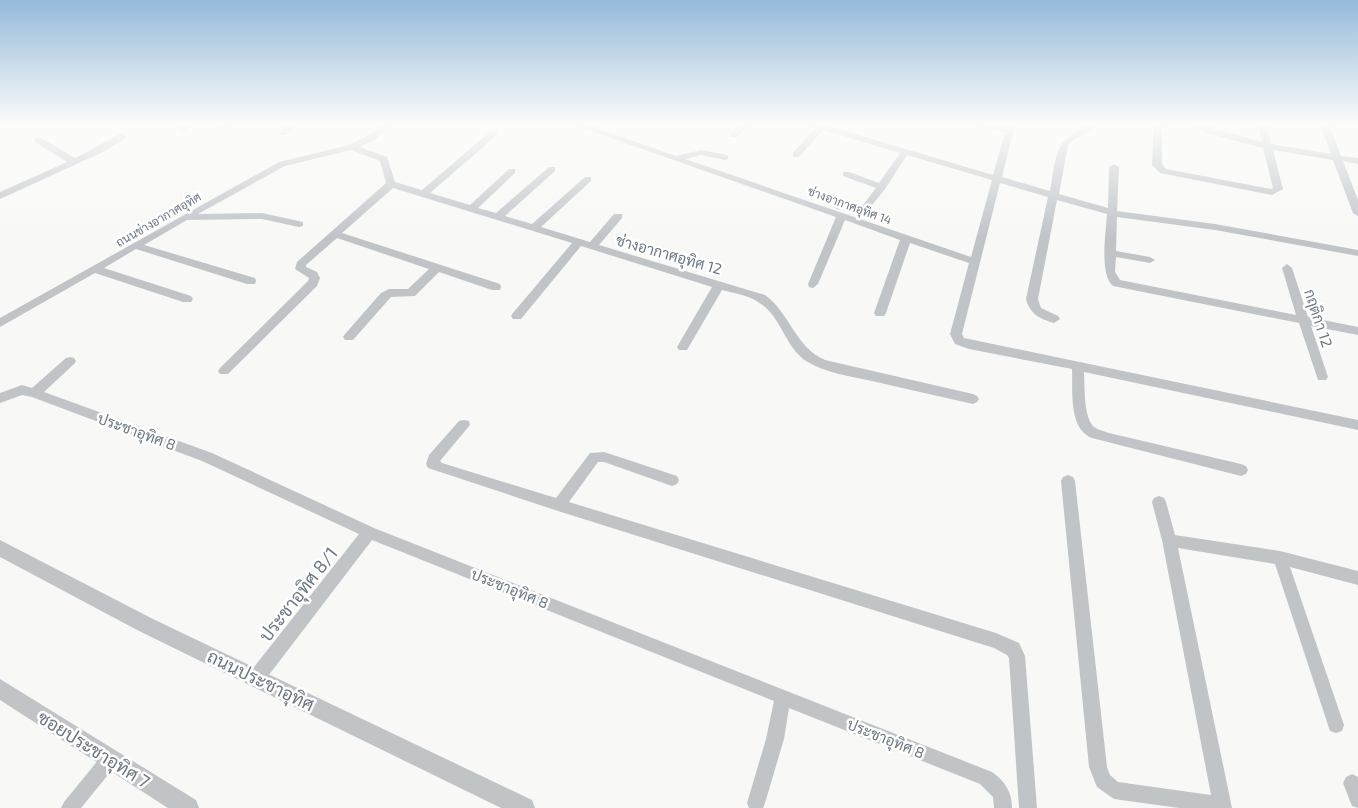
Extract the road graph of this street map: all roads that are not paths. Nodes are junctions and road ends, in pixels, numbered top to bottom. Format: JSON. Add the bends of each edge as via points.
{"nodes":[{"id":1,"x":1339,"y":161,"type":"edge"},
{"id":2,"x":72,"y":162,"type":"edge"},
{"id":3,"x":291,"y":162,"type":"edge"},
{"id":4,"x":385,"y":162,"type":"edge"},
{"id":5,"x":461,"y":162,"type":"edge"},
{"id":6,"x":685,"y":162,"type":"edge"},
{"id":7,"x":899,"y":162,"type":"edge"},
{"id":8,"x":938,"y":162,"type":"edge"},
{"id":9,"x":1001,"y":162,"type":"edge"},
{"id":10,"x":1062,"y":162,"type":"edge"},
{"id":11,"x":1158,"y":162,"type":"edge"},
{"id":12,"x":1271,"y":162,"type":"edge"},
{"id":13,"x":1341,"y":162,"type":"edge"},
{"id":14,"x":1114,"y":167,"type":"dead end"},
{"id":15,"x":1358,"y":167,"type":"edge"},
{"id":16,"x":552,"y":169,"type":"dead end"},
{"id":17,"x":512,"y":171,"type":"dead end"},
{"id":18,"x":846,"y":174,"type":"dead end"},
{"id":19,"x":588,"y":178,"type":"dead end"},
{"id":20,"x":996,"y":179,"type":"junction"},
{"id":21,"x":390,"y":184,"type":"junction"},
{"id":22,"x":882,"y":187,"type":"junction"},
{"id":23,"x":423,"y":194,"type":"junction"},
{"id":24,"x":0,"y":196,"type":"edge"},
{"id":25,"x":1054,"y":197,"type":"junction"},
{"id":26,"x":472,"y":208,"type":"junction"},
{"id":27,"x":829,"y":211,"type":"junction"},
{"id":28,"x":1113,"y":213,"type":"junction"},
{"id":29,"x":1358,"y":213,"type":"edge"},
{"id":30,"x":618,"y":216,"type":"dead end"},
{"id":31,"x":842,"y":216,"type":"junction"},
{"id":32,"x":186,"y":217,"type":"junction"},
{"id":33,"x":497,"y":217,"type":"junction"},
{"id":34,"x":299,"y":224,"type":"dead end"},
{"id":35,"x":533,"y":229,"type":"junction"},
{"id":36,"x":336,"y":234,"type":"junction"},
{"id":37,"x":906,"y":238,"type":"junction"},
{"id":38,"x":578,"y":243,"type":"junction"},
{"id":39,"x":136,"y":246,"type":"junction"},
{"id":40,"x":590,"y":247,"type":"junction"},
{"id":41,"x":1111,"y":253,"type":"junction"},
{"id":42,"x":1358,"y":253,"type":"edge"},
{"id":43,"x":1150,"y":260,"type":"dead end"},
{"id":44,"x":974,"y":261,"type":"junction"},
{"id":45,"x":437,"y":268,"type":"junction"},
{"id":46,"x":1287,"y":268,"type":"dead end"},
{"id":47,"x":95,"y":269,"type":"junction"},
{"id":48,"x":251,"y":281,"type":"dead end"},
{"id":49,"x":813,"y":284,"type":"dead end"},
{"id":50,"x":719,"y":285,"type":"junction"},
{"id":51,"x":496,"y":287,"type":"dead end"},
{"id":52,"x":187,"y":299,"type":"dead end"},
{"id":53,"x":880,"y":313,"type":"dead end"},
{"id":54,"x":517,"y":316,"type":"dead end"},
{"id":55,"x":1054,"y":319,"type":"dead end"},
{"id":56,"x":1304,"y":320,"type":"junction"},
{"id":57,"x":0,"y":323,"type":"edge"},
{"id":58,"x":1358,"y":331,"type":"edge"},
{"id":59,"x":349,"y":337,"type":"dead end"},
{"id":60,"x":683,"y":347,"type":"dead end"},
{"id":61,"x":70,"y":361,"type":"dead end"},
{"id":62,"x":1078,"y":366,"type":"junction"},
{"id":63,"x":224,"y":371,"type":"dead end"},
{"id":64,"x":1322,"y":377,"type":"dead end"},
{"id":65,"x":34,"y":393,"type":"junction"},
{"id":66,"x":0,"y":398,"type":"edge"},
{"id":67,"x":973,"y":399,"type":"dead end"},
{"id":68,"x":464,"y":426,"type":"dead end"},
{"id":69,"x":1358,"y":426,"type":"edge"},
{"id":70,"x":1241,"y":470,"type":"dead end"},
{"id":71,"x":672,"y":480,"type":"dead end"},
{"id":72,"x":1068,"y":481,"type":"dead end"},
{"id":73,"x":1159,"y":502,"type":"dead end"},
{"id":74,"x":558,"y":504,"type":"junction"},
{"id":75,"x":369,"y":532,"type":"junction"},
{"id":76,"x":1169,"y":540,"type":"junction"},
{"id":77,"x":0,"y":548,"type":"edge"},
{"id":78,"x":1280,"y":558,"type":"junction"},
{"id":79,"x":1358,"y":578,"type":"edge"},
{"id":80,"x":256,"y":678,"type":"junction"},
{"id":81,"x":0,"y":689,"type":"edge"},
{"id":82,"x":784,"y":697,"type":"junction"},
{"id":83,"x":1336,"y":726,"type":"dead end"},
{"id":84,"x":110,"y":759,"type":"junction"},
{"id":85,"x":1352,"y":783,"type":"dead end"},
{"id":86,"x":1358,"y":800,"type":"edge"},
{"id":87,"x":756,"y":803,"type":"dead end"},
{"id":88,"x":1222,"y":806,"type":"edge"},
{"id":89,"x":70,"y":808,"type":"edge"},
{"id":90,"x":188,"y":808,"type":"edge"},
{"id":91,"x":524,"y":808,"type":"edge"},
{"id":92,"x":1003,"y":808,"type":"edge"},
{"id":93,"x":1028,"y":808,"type":"edge"}],
"edges":[{"from":1,"to":29,"type":"street"},
{"from":2,"to":24,"type":"street"},
{"from":3,"to":32,"type":"street","name":"ถนนช่างอากาศอุทิศ"},
{"from":4,"to":21,"type":"street"},
{"from":5,"to":23,"type":"street"},
{"from":6,"to":27,"type":"street","name":"ช่างอากาศอุทิศ 14"},
{"from":7,"to":22,"type":"street"},
{"from":8,"to":20,"type":"street"},
{"from":9,"to":20,"type":"street"},
{"from":10,"to":25,"type":"street"},
{"from":11,"to":12,"type":"street","via":[[1163,171],[1276,192]]},
{"from":13,"to":15,"type":"street"},
{"from":14,"to":28,"type":"street"},
{"from":16,"to":33,"type":"street"},
{"from":17,"to":26,"type":"street"},
{"from":18,"to":22,"type":"street"},
{"from":19,"to":35,"type":"street"},
{"from":20,"to":25,"type":"street"},
{"from":20,"to":44,"type":"street"},
{"from":21,"to":23,"type":"street","name":"ช่างอากาศอุทิศ 12"},
{"from":21,"to":36,"type":"street"},
{"from":22,"to":27,"type":"street","via":[[862,212],[839,207],[832,207]]},
{"from":23,"to":26,"type":"street","name":"ช่างอากาศอุทิศ 12"},
{"from":25,"to":28,"type":"street"},
{"from":25,"to":55,"type":"street","via":[[1032,299],[1034,309]]},
{"from":26,"to":33,"type":"street","name":"ช่างอากาศอุทิศ 12"},
{"from":27,"to":31,"type":"street","name":"ช่างอากาศอุทิศ 14"},
{"from":28,"to":41,"type":"street"},
{"from":28,"to":42,"type":"street","via":[[1215,227]]},
{"from":30,"to":40,"type":"street"},
{"from":31,"to":37,"type":"street","name":"ช่างอากาศอุทิศ 14"},
{"from":31,"to":49,"type":"street"},
{"from":32,"to":34,"type":"street","via":[[262,216]]},
{"from":32,"to":39,"type":"street","name":"ถนนช่างอากาศอุทิศ"},
{"from":33,"to":35,"type":"street","name":"ช่างอากาศอุทิศ 12"},
{"from":35,"to":38,"type":"street","name":"ช่างอากาศอุทิศ 12"},
{"from":36,"to":45,"type":"street"},
{"from":36,"to":63,"type":"street","via":[[300,267],[315,278],[313,283]]},
{"from":37,"to":44,"type":"street","name":"ช่างอากาศอุทิศ 14"},
{"from":37,"to":53,"type":"street"},
{"from":38,"to":40,"type":"street","name":"ช่างอากาศอุทิศ 12"},
{"from":38,"to":54,"type":"street"},
{"from":39,"to":47,"type":"street","name":"ถนนช่างอากาศอุทิศ"},
{"from":39,"to":48,"type":"street"},
{"from":40,"to":50,"type":"street","name":"ช่างอากาศอุทิศ 12"},
{"from":41,"to":43,"type":"street"},
{"from":41,"to":56,"type":"street","via":[[1110,272],[1117,283]]},
{"from":44,"to":62,"type":"street","via":[[956,334],[959,341]]},
{"from":45,"to":51,"type":"street"},
{"from":45,"to":59,"type":"street","via":[[410,293],[389,293]]},
{"from":46,"to":56,"type":"street","name":"กฤติกา 12"},
{"from":47,"to":52,"type":"street"},
{"from":47,"to":57,"type":"street","name":"ถนนช่างอากาศอุทิศ"},
{"from":50,"to":60,"type":"street"},
{"from":50,"to":67,"type":"street","name":"ช่างอากาศอุทิศ 12","via":[[772,304],[804,354],[820,363]]},
{"from":56,"to":58,"type":"street"},
{"from":56,"to":64,"type":"street","name":"กฤติกา 12"},
{"from":61,"to":65,"type":"street"},
{"from":62,"to":69,"type":"street"},
{"from":62,"to":70,"type":"street","via":[[1080,410],[1089,430],[1108,438]]},
{"from":65,"to":66,"type":"street","name":"ประชาอุทิศ 8","via":[[22,390]]},
{"from":65,"to":75,"type":"street","name":"ประชาอุทิศ 8","via":[[207,456]]},
{"from":68,"to":74,"type":"street","via":[[433,464]]},
{"from":71,"to":74,"type":"street","via":[[595,456]]},
{"from":72,"to":88,"type":"street","via":[[1098,767],[1103,781],[1114,790]]},
{"from":73,"to":76,"type":"street"},
{"from":74,"to":93,"type":"street","via":[[1013,649],[1017,656]]},
{"from":75,"to":80,"type":"street","name":"ประชาอุทิศ 8/1"},
{"from":75,"to":82,"type":"street","name":"ประชาอุทิศ 8"},
{"from":76,"to":78,"type":"street"},
{"from":76,"to":88,"type":"street"},
{"from":77,"to":80,"type":"street","name":"ถนนประชาอุทิศ","via":[[146,625]]},
{"from":78,"to":79,"type":"street"},
{"from":78,"to":83,"type":"street"},
{"from":80,"to":91,"type":"street","name":"ถนนประชาอุทิศ"},
{"from":81,"to":84,"type":"street","name":"ซอยประชาอุทิศ 7"},
{"from":82,"to":87,"type":"street"},
{"from":82,"to":92,"type":"street","name":"ประชาอุทิศ 8","via":[[986,778],[998,786],[1004,800]]},
{"from":84,"to":89,"type":"street"},
{"from":84,"to":90,"type":"street","name":"ซอยประชาอุทิศ 7"},
{"from":85,"to":86,"type":"street"}]}
